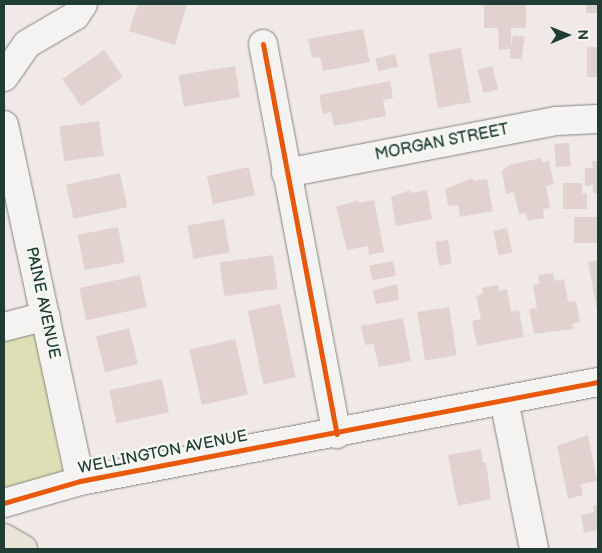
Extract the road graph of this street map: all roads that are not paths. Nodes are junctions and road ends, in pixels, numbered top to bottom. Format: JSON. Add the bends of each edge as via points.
{"nodes":[{"id":1,"x":83,"y":4,"type":"edge"},
{"id":2,"x":263,"y":44,"type":"dead end"},
{"id":3,"x":4,"y":77,"type":"edge"},
{"id":4,"x":598,"y":119,"type":"edge"},
{"id":5,"x":4,"y":125,"type":"edge"},
{"id":6,"x":286,"y":174,"type":"junction"},
{"id":7,"x":46,"y":316,"type":"junction"},
{"id":8,"x":4,"y":327,"type":"edge"},
{"id":9,"x":598,"y":382,"type":"edge"},
{"id":10,"x":504,"y":400,"type":"junction"},
{"id":11,"x":336,"y":434,"type":"junction"},
{"id":12,"x":80,"y":481,"type":"junction"},
{"id":13,"x":4,"y":503,"type":"edge"},
{"id":14,"x":4,"y":538,"type":"edge"},
{"id":15,"x":23,"y":549,"type":"edge"},
{"id":16,"x":534,"y":549,"type":"edge"}],
"edges":[{"from":1,"to":3,"type":"street","via":[[75,16],[27,44]]},
{"from":2,"to":6,"type":"street"},
{"from":4,"to":6,"type":"street","name":"MORGAN STREET","via":[[556,121]]},
{"from":5,"to":7,"type":"street","name":"PAINE AVENUE"},
{"from":6,"to":11,"type":"street"},
{"from":7,"to":8,"type":"street"},
{"from":7,"to":12,"type":"street","name":"PAINE AVENUE"},
{"from":9,"to":10,"type":"street","name":"WELLINGTON AVENUE"},
{"from":10,"to":11,"type":"street","name":"WELLINGTON AVENUE"},
{"from":10,"to":16,"type":"street"},
{"from":11,"to":12,"type":"street","name":"WELLINGTON AVENUE"},
{"from":12,"to":13,"type":"street","name":"WELLINGTON AVENUE"},
{"from":14,"to":15,"type":"highway"}]}
